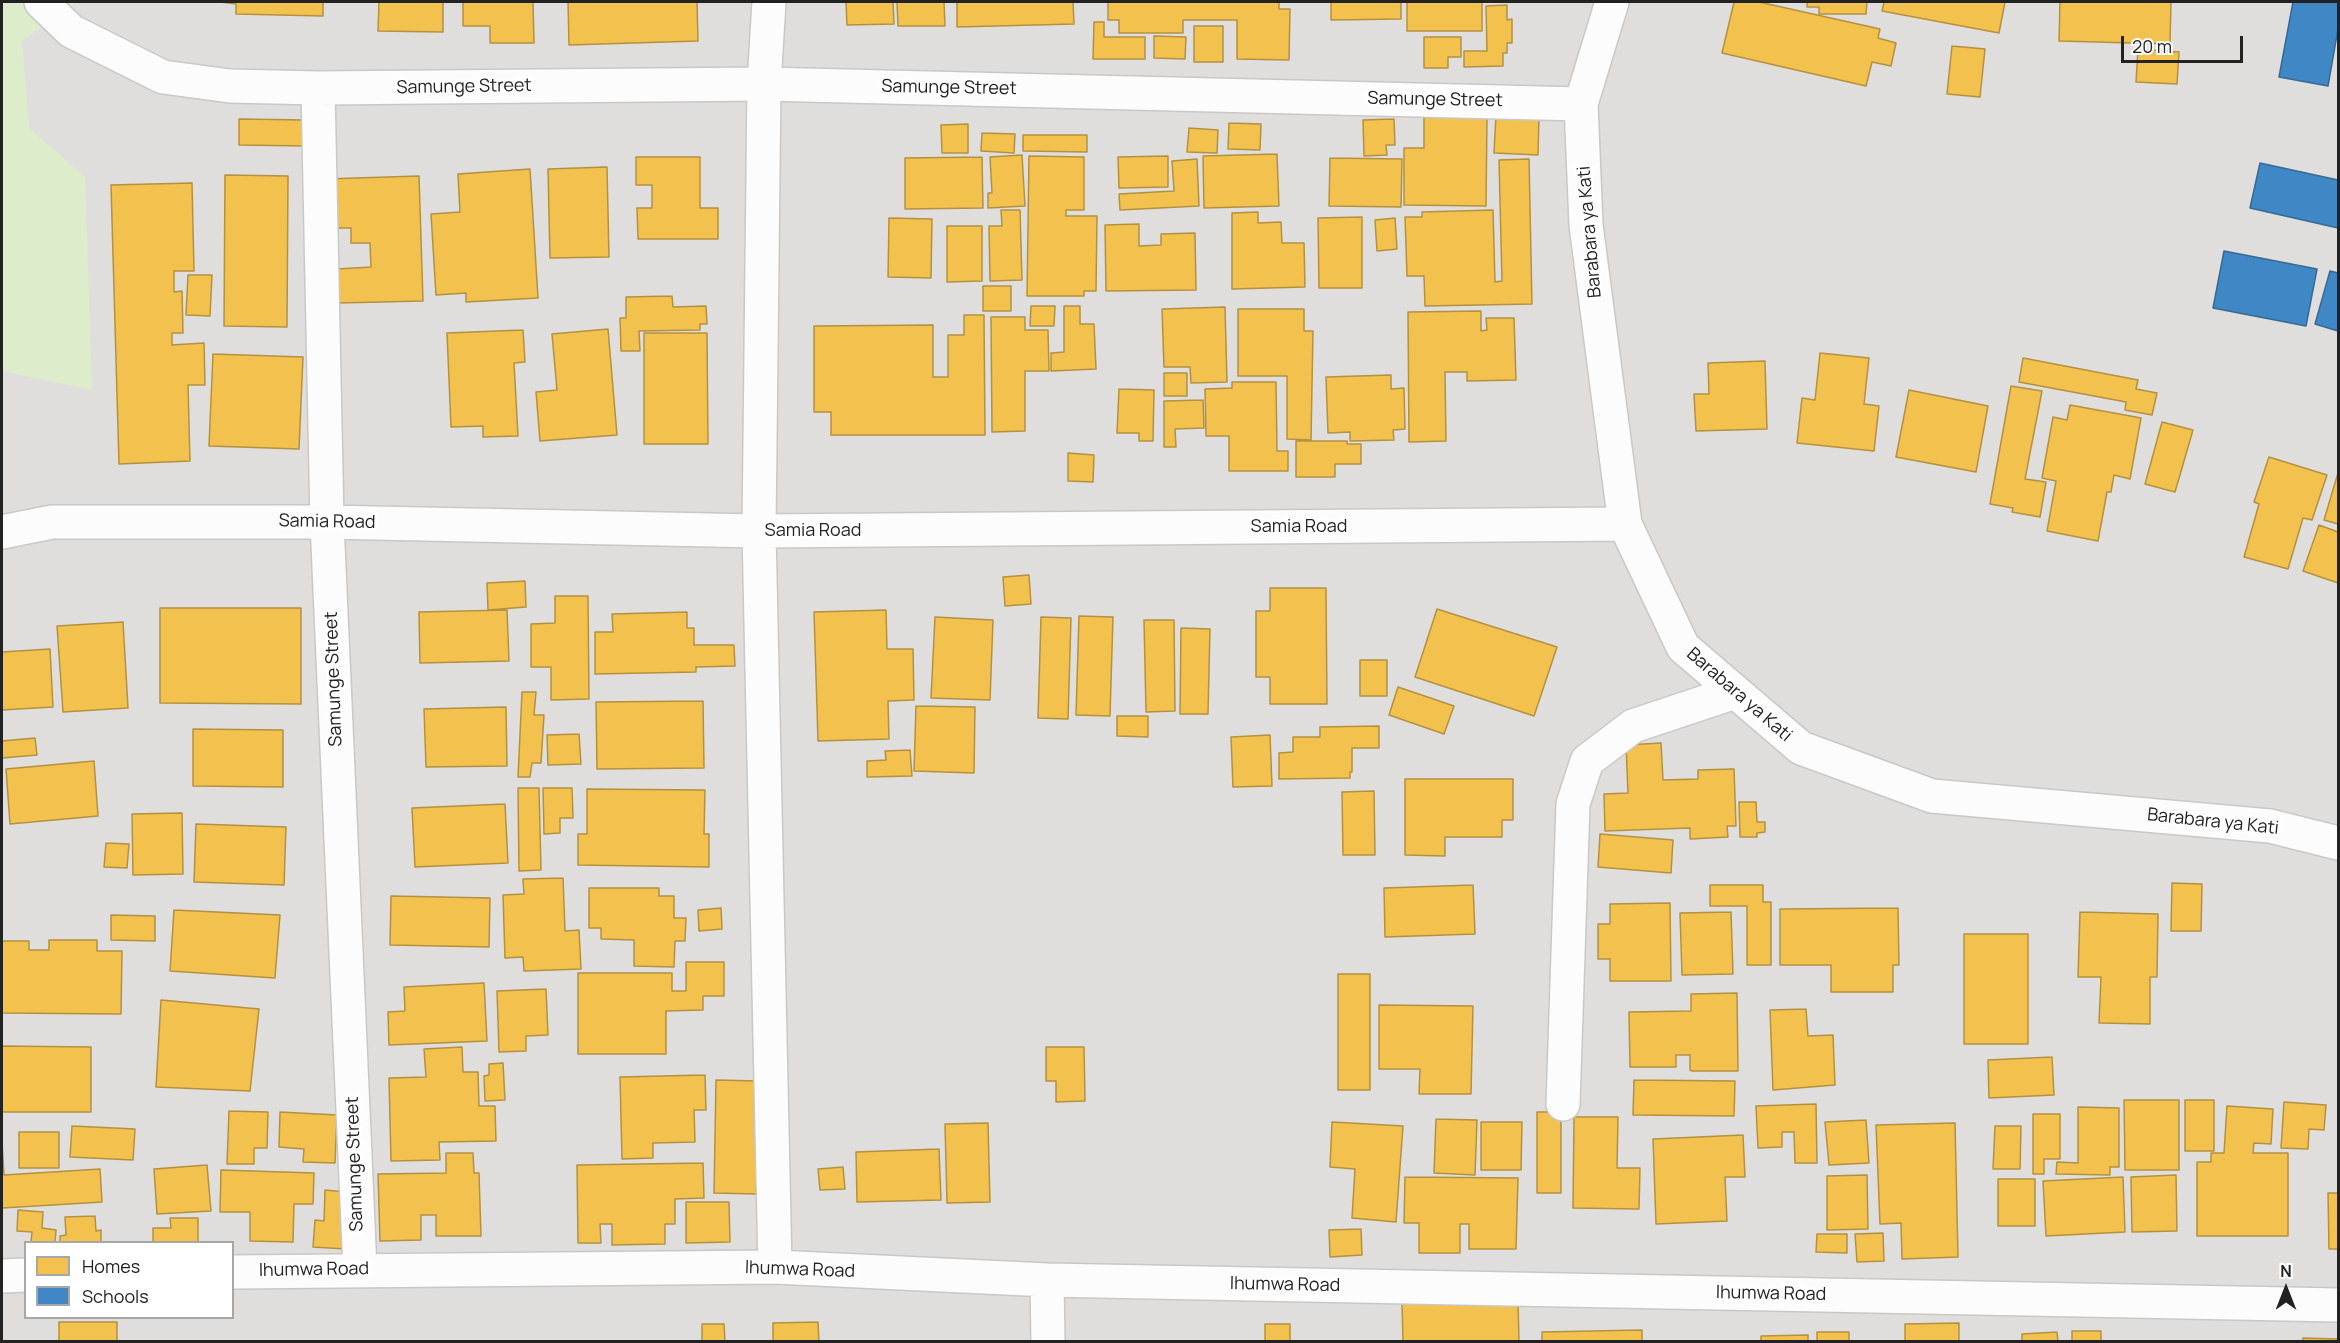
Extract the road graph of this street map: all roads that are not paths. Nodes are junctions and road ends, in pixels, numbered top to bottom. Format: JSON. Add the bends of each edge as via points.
{"nodes":[{"id":1,"x":41,"y":2,"type":"edge"},
{"id":2,"x":769,"y":2,"type":"edge"},
{"id":3,"x":1612,"y":2,"type":"edge"},
{"id":4,"x":764,"y":84,"type":"junction"},
{"id":5,"x":318,"y":88,"type":"junction"},
{"id":6,"x":1581,"y":104,"type":"junction"},
{"id":7,"x":327,"y":522,"type":"junction"},
{"id":8,"x":1625,"y":524,"type":"junction"},
{"id":9,"x":759,"y":531,"type":"junction"},
{"id":10,"x":2,"y":532,"type":"edge"},
{"id":11,"x":1735,"y":692,"type":"junction"},
{"id":12,"x":2338,"y":843,"type":"edge"},
{"id":13,"x":1563,"y":1104,"type":"dead end"},
{"id":14,"x":775,"y":1267,"type":"junction"},
{"id":15,"x":360,"y":1269,"type":"junction"},
{"id":16,"x":234,"y":1272,"type":"edge"},
{"id":17,"x":24,"y":1275,"type":"edge"},
{"id":18,"x":2,"y":1276,"type":"edge"},
{"id":19,"x":1047,"y":1280,"type":"junction"},
{"id":20,"x":2338,"y":1305,"type":"edge"},
{"id":21,"x":1048,"y":1341,"type":"edge"}],
"edges":[{"from":1,"to":5,"type":"street","name":"Samunge Street","via":[[71,31],[163,77],[230,86]]},
{"from":2,"to":4,"type":"street"},
{"from":3,"to":6,"type":"street","name":"Barabara ya Kati"},
{"from":4,"to":5,"type":"street","name":"Samunge Street"},
{"from":4,"to":6,"type":"street","name":"Samunge Street"},
{"from":4,"to":9,"type":"street"},
{"from":5,"to":7,"type":"street","name":"Samunge Street"},
{"from":6,"to":8,"type":"street","name":"Barabara ya Kati","via":[[1586,225]]},
{"from":7,"to":9,"type":"street","name":"Samia Road"},
{"from":7,"to":10,"type":"street","name":"Samia Road","via":[[52,522]]},
{"from":7,"to":15,"type":"street","name":"Samunge Street"},
{"from":8,"to":9,"type":"street","name":"Samia Road"},
{"from":8,"to":11,"type":"street","name":"Barabara ya Kati","via":[[1683,647]]},
{"from":9,"to":14,"type":"street"},
{"from":11,"to":12,"type":"street","name":"Barabara ya Kati","via":[[1801,748],[1932,796],[2270,826]]},
{"from":11,"to":13,"type":"street","via":[[1633,726],[1587,761],[1573,804]]},
{"from":14,"to":15,"type":"street","name":"Ihumwa Road"},
{"from":14,"to":19,"type":"street","name":"Ihumwa Road"},
{"from":15,"to":16,"type":"street","name":"Ihumwa Road"},
{"from":17,"to":18,"type":"street"},
{"from":19,"to":20,"type":"street","name":"Ihumwa Road"},
{"from":19,"to":21,"type":"street"}]}
